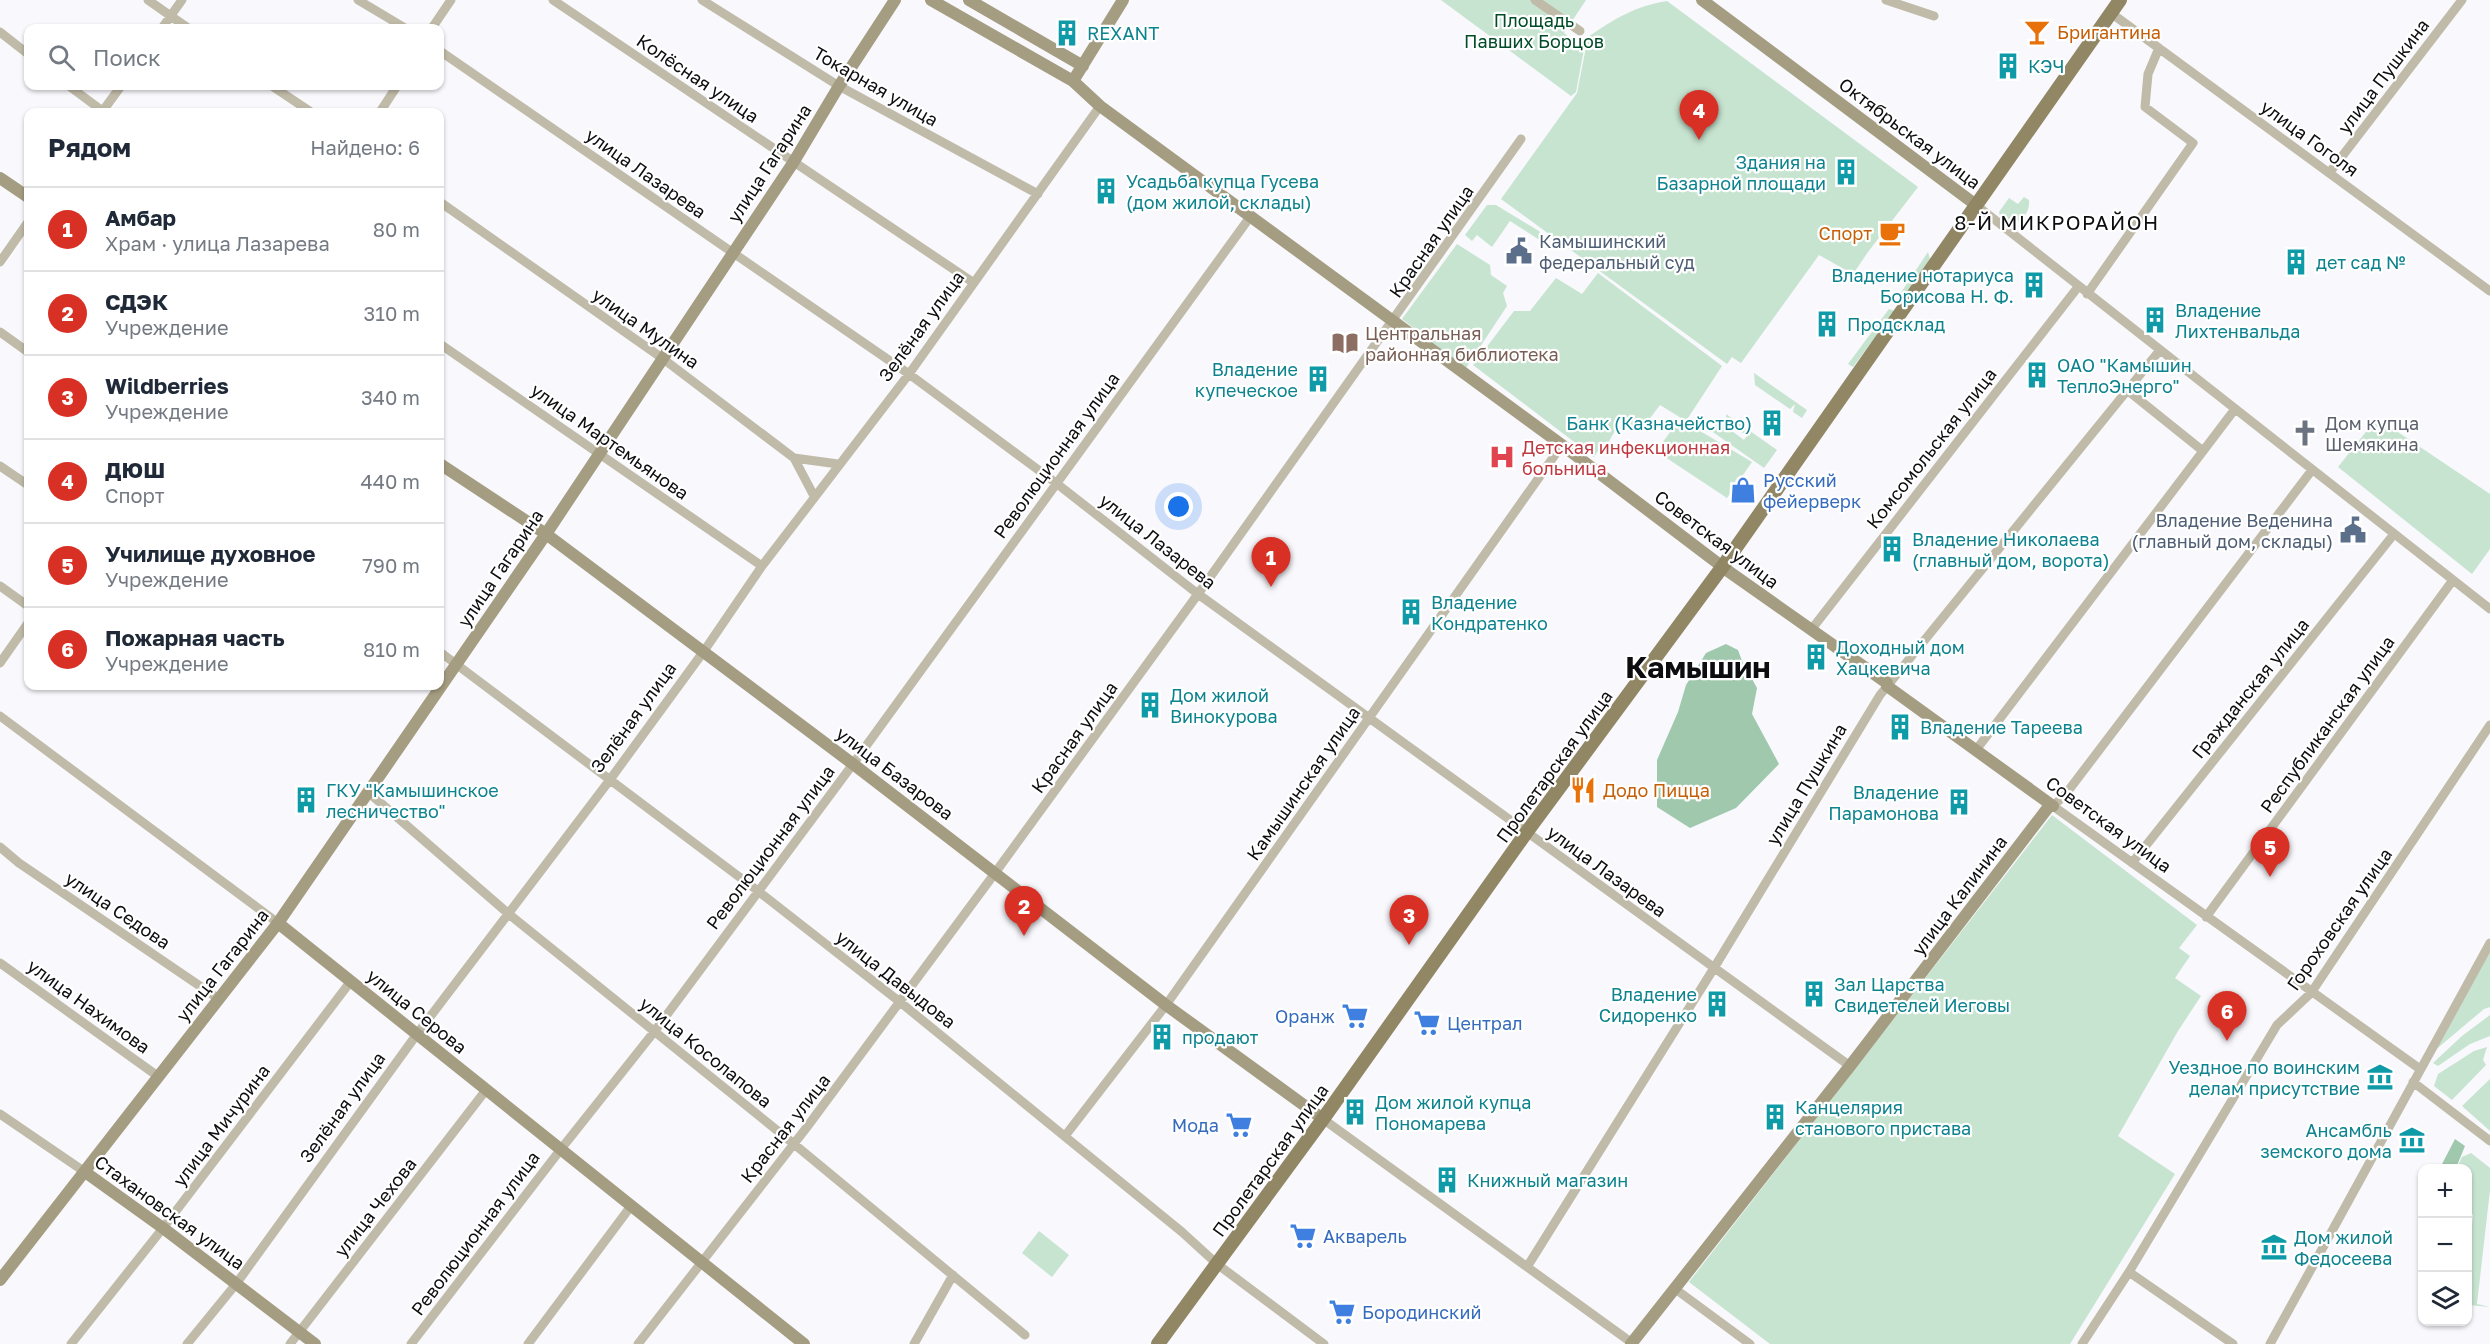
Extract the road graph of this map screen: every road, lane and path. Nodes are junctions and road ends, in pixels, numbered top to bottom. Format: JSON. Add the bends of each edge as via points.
{"nodes":[{"id":1,"x":148,"y":0,"type":"edge"},
{"id":2,"x":182,"y":0,"type":"edge"},
{"id":3,"x":358,"y":0,"type":"edge"},
{"id":4,"x":451,"y":0,"type":"edge"},
{"id":5,"x":553,"y":0,"type":"edge"},
{"id":6,"x":702,"y":0,"type":"edge"},
{"id":7,"x":895,"y":0,"type":"edge"},
{"id":8,"x":931,"y":0,"type":"edge"},
{"id":9,"x":969,"y":0,"type":"edge"},
{"id":10,"x":1123,"y":0,"type":"edge"},
{"id":11,"x":1535,"y":0,"type":"edge"},
{"id":12,"x":1702,"y":0,"type":"edge"},
{"id":13,"x":1886,"y":0,"type":"edge"},
{"id":14,"x":2120,"y":0,"type":"edge"},
{"id":15,"x":2462,"y":0,"type":"edge"},
{"id":16,"x":2111,"y":13,"type":"junction"},
{"id":17,"x":171,"y":16,"type":"junction"},
{"id":18,"x":1934,"y":16,"type":"dead end"},
{"id":19,"x":165,"y":24,"type":"edge"},
{"id":20,"x":183,"y":24,"type":"edge"},
{"id":21,"x":398,"y":24,"type":"edge"},
{"id":22,"x":435,"y":24,"type":"edge"},
{"id":23,"x":1580,"y":31,"type":"dead end"},
{"id":24,"x":0,"y":32,"type":"edge"},
{"id":25,"x":2159,"y":48,"type":"junction"},
{"id":26,"x":24,"y":51,"type":"edge"},
{"id":27,"x":444,"y":54,"type":"edge"},
{"id":28,"x":1083,"y":66,"type":"junction"},
{"id":29,"x":1073,"y":81,"type":"junction"},
{"id":30,"x":839,"y":86,"type":"junction"},
{"id":31,"x":74,"y":90,"type":"edge"},
{"id":32,"x":118,"y":90,"type":"edge"},
{"id":33,"x":278,"y":90,"type":"edge"},
{"id":34,"x":394,"y":90,"type":"edge"},
{"id":35,"x":1100,"y":106,"type":"junction"},
{"id":36,"x":98,"y":108,"type":"edge"},
{"id":37,"x":106,"y":108,"type":"edge"},
{"id":38,"x":305,"y":108,"type":"edge"},
{"id":39,"x":383,"y":108,"type":"edge"},
{"id":40,"x":1521,"y":139,"type":"dead end"},
{"id":41,"x":794,"y":163,"type":"junction"},
{"id":42,"x":2330,"y":172,"type":"junction"},
{"id":43,"x":0,"y":178,"type":"edge"},
{"id":44,"x":24,"y":194,"type":"edge"},
{"id":45,"x":1038,"y":194,"type":"junction"},
{"id":46,"x":444,"y":205,"type":"edge"},
{"id":47,"x":1976,"y":205,"type":"junction"},
{"id":48,"x":1250,"y":217,"type":"junction"},
{"id":49,"x":24,"y":228,"type":"edge"},
{"id":50,"x":732,"y":253,"type":"junction"},
{"id":51,"x":0,"y":262,"type":"edge"},
{"id":52,"x":975,"y":283,"type":"junction"},
{"id":53,"x":2078,"y":287,"type":"junction"},
{"id":54,"x":2490,"y":291,"type":"edge"},
{"id":55,"x":2087,"y":294,"type":"junction"},
{"id":56,"x":1394,"y":321,"type":"junction"},
{"id":57,"x":0,"y":332,"type":"edge"},
{"id":58,"x":444,"y":347,"type":"edge"},
{"id":59,"x":24,"y":349,"type":"edge"},
{"id":60,"x":2160,"y":350,"type":"junction"},
{"id":61,"x":662,"y":358,"type":"junction"},
{"id":62,"x":909,"y":374,"type":"junction"},
{"id":63,"x":2127,"y":390,"type":"junction"},
{"id":64,"x":2235,"y":409,"type":"junction"},
{"id":65,"x":1562,"y":445,"type":"junction"},
{"id":66,"x":2203,"y":451,"type":"junction"},
{"id":67,"x":598,"y":453,"type":"junction"},
{"id":68,"x":794,"y":458,"type":"junction"},
{"id":69,"x":838,"y":464,"type":"junction"},
{"id":70,"x":0,"y":466,"type":"edge"},
{"id":71,"x":444,"y":467,"type":"edge"},
{"id":72,"x":2312,"y":470,"type":"junction"},
{"id":73,"x":24,"y":482,"type":"edge"},
{"id":74,"x":1056,"y":483,"type":"junction"},
{"id":75,"x":814,"y":496,"type":"junction"},
{"id":76,"x":546,"y":534,"type":"junction"},
{"id":77,"x":2394,"y":534,"type":"junction"},
{"id":78,"x":762,"y":566,"type":"junction"},
{"id":79,"x":1723,"y":566,"type":"junction"},
{"id":80,"x":2453,"y":580,"type":"junction"},
{"id":81,"x":0,"y":586,"type":"edge"},
{"id":82,"x":1198,"y":594,"type":"junction"},
{"id":83,"x":24,"y":603,"type":"edge"},
{"id":84,"x":2490,"y":609,"type":"edge"},
{"id":85,"x":24,"y":629,"type":"edge"},
{"id":86,"x":1811,"y":630,"type":"junction"},
{"id":87,"x":704,"y":651,"type":"junction"},
{"id":88,"x":444,"y":655,"type":"edge"},
{"id":89,"x":0,"y":663,"type":"edge"},
{"id":90,"x":456,"y":664,"type":"junction"},
{"id":91,"x":444,"y":681,"type":"edge"},
{"id":92,"x":1887,"y":686,"type":"junction"},
{"id":93,"x":438,"y":690,"type":"edge"},
{"id":94,"x":0,"y":716,"type":"edge"},
{"id":95,"x":1368,"y":718,"type":"junction"},
{"id":96,"x":2490,"y":725,"type":"edge"},
{"id":97,"x":1976,"y":750,"type":"junction"},
{"id":98,"x":853,"y":764,"type":"junction"},
{"id":99,"x":609,"y":781,"type":"junction"},
{"id":100,"x":368,"y":792,"type":"junction"},
{"id":101,"x":2053,"y":806,"type":"junction"},
{"id":102,"x":1526,"y":833,"type":"junction"},
{"id":103,"x":0,"y":847,"type":"edge"},
{"id":104,"x":2132,"y":863,"type":"junction"},
{"id":105,"x":995,"y":873,"type":"junction"},
{"id":106,"x":758,"y":891,"type":"junction"},
{"id":107,"x":510,"y":915,"type":"junction"},
{"id":108,"x":2206,"y":916,"type":"junction"},
{"id":109,"x":278,"y":923,"type":"junction"},
{"id":110,"x":2490,"y":943,"type":"edge"},
{"id":111,"x":0,"y":963,"type":"edge"},
{"id":112,"x":1714,"y":968,"type":"junction"},
{"id":113,"x":351,"y":981,"type":"junction"},
{"id":114,"x":2312,"y":993,"type":"junction"},
{"id":115,"x":219,"y":999,"type":"junction"},
{"id":116,"x":900,"y":1002,"type":"junction"},
{"id":117,"x":1166,"y":1005,"type":"junction"},
{"id":118,"x":654,"y":1032,"type":"junction"},
{"id":119,"x":417,"y":1034,"type":"junction"},
{"id":120,"x":1850,"y":1066,"type":"junction"},
{"id":121,"x":2420,"y":1069,"type":"junction"},
{"id":122,"x":159,"y":1077,"type":"junction"},
{"id":123,"x":2413,"y":1082,"type":"junction"},
{"id":124,"x":486,"y":1090,"type":"junction"},
{"id":125,"x":0,"y":1114,"type":"edge"},
{"id":126,"x":1323,"y":1119,"type":"junction"},
{"id":127,"x":1065,"y":1136,"type":"junction"},
{"id":128,"x":2490,"y":1141,"type":"edge"},
{"id":129,"x":794,"y":1144,"type":"junction"},
{"id":130,"x":561,"y":1149,"type":"junction"},
{"id":131,"x":85,"y":1172,"type":"junction"},
{"id":132,"x":631,"y":1206,"type":"junction"},
{"id":133,"x":163,"y":1228,"type":"junction"},
{"id":134,"x":701,"y":1261,"type":"junction"},
{"id":135,"x":1217,"y":1264,"type":"junction"},
{"id":136,"x":4,"y":1267,"type":"edge"},
{"id":137,"x":1527,"y":1267,"type":"junction"},
{"id":138,"x":2129,"y":1272,"type":"junction"},
{"id":139,"x":953,"y":1275,"type":"junction"},
{"id":140,"x":0,"y":1280,"type":"edge"},
{"id":141,"x":236,"y":1284,"type":"junction"},
{"id":142,"x":1674,"y":1288,"type":"junction"},
{"id":143,"x":299,"y":1332,"type":"junction"},
{"id":144,"x":1025,"y":1335,"type":"dead end"},
{"id":145,"x":1632,"y":1343,"type":"edge"},
{"id":146,"x":71,"y":1344,"type":"edge"},
{"id":147,"x":187,"y":1344,"type":"edge"},
{"id":148,"x":290,"y":1344,"type":"edge"},
{"id":149,"x":315,"y":1344,"type":"edge"},
{"id":150,"x":411,"y":1344,"type":"edge"},
{"id":151,"x":528,"y":1344,"type":"edge"},
{"id":152,"x":638,"y":1344,"type":"edge"},
{"id":153,"x":804,"y":1344,"type":"edge"},
{"id":154,"x":914,"y":1344,"type":"edge"},
{"id":155,"x":1158,"y":1344,"type":"edge"},
{"id":156,"x":1324,"y":1344,"type":"edge"},
{"id":157,"x":1750,"y":1344,"type":"edge"},
{"id":158,"x":2082,"y":1344,"type":"edge"},
{"id":159,"x":2233,"y":1344,"type":"edge"},
{"id":160,"x":2270,"y":1344,"type":"edge"}],
"edges":[{"from":1,"to":17,"type":"street"},
{"from":2,"to":17,"type":"street"},
{"from":3,"to":21,"type":"street"},
{"from":4,"to":22,"type":"street"},
{"from":5,"to":41,"type":"street","name":"Колёсная улица"},
{"from":6,"to":30,"type":"street","name":"Токарная улица"},
{"from":7,"to":30,"type":"street","name":"улица Гагарина"},
{"from":8,"to":29,"type":"street","name":"Советская улица"},
{"from":9,"to":28,"type":"street"},
{"from":10,"to":28,"type":"street"},
{"from":11,"to":23,"type":"street"},
{"from":12,"to":47,"type":"street","name":"Октябрьская улица"},
{"from":13,"to":18,"type":"street"},
{"from":14,"to":16,"type":"main road","name":"Пролетарская улица"},
{"from":15,"to":42,"type":"street","name":"улица Пушкина"},
{"from":16,"to":25,"type":"street","name":"улица Гоголя"},
{"from":16,"to":47,"type":"main road","name":"Пролетарская улица"},
{"from":17,"to":19,"type":"street"},
{"from":17,"to":20,"type":"street"},
{"from":24,"to":26,"type":"street"},
{"from":25,"to":42,"type":"street","name":"улица Гоголя"},
{"from":25,"to":55,"type":"street","via":[[2148,74],[2145,107],[2193,143]]},
{"from":27,"to":50,"type":"street","name":"улица Лазарева"},
{"from":28,"to":29,"type":"street"},
{"from":29,"to":35,"type":"street","name":"Советская улица"},
{"from":30,"to":41,"type":"street","name":"улица Гагарина"},
{"from":30,"to":45,"type":"street","name":"Токарная улица"},
{"from":31,"to":36,"type":"street"},
{"from":32,"to":37,"type":"street"},
{"from":33,"to":38,"type":"street"},
{"from":34,"to":39,"type":"street"},
{"from":35,"to":45,"type":"street","name":"Зелёная улица"},
{"from":35,"to":48,"type":"street","name":"Советская улица"},
{"from":40,"to":56,"type":"street","name":"Красная улица"},
{"from":41,"to":50,"type":"street","name":"улица Гагарина"},
{"from":41,"to":52,"type":"street","name":"Колёсная улица"},
{"from":42,"to":54,"type":"street","name":"улица Гоголя"},
{"from":43,"to":44,"type":"street"},
{"from":45,"to":52,"type":"street","name":"Зелёная улица"},
{"from":46,"to":61,"type":"street","name":"улица Мулина"},
{"from":47,"to":53,"type":"street","name":"Октябрьская улица"},
{"from":47,"to":79,"type":"main road","name":"Пролетарская улица"},
{"from":48,"to":56,"type":"street","name":"Советская улица"},
{"from":48,"to":74,"type":"street","name":"Революционная улица"},
{"from":49,"to":51,"type":"street"},
{"from":50,"to":61,"type":"street","name":"улица Гагарина"},
{"from":50,"to":62,"type":"street","name":"улица Лазарева"},
{"from":52,"to":62,"type":"street","name":"Зелёная улица"},
{"from":53,"to":55,"type":"street","name":"Октябрьская улица"},
{"from":53,"to":86,"type":"street","name":"Комсомольская улица"},
{"from":55,"to":60,"type":"street","name":"Октябрьская улица"},
{"from":56,"to":65,"type":"street","name":"Советская улица"},
{"from":56,"to":82,"type":"street","name":"Красная улица"},
{"from":57,"to":59,"type":"street"},
{"from":58,"to":67,"type":"street","name":"улица Мартемьянова"},
{"from":60,"to":63,"type":"street","name":"улица Пушкина"},
{"from":60,"to":64,"type":"street","name":"Октябрьская улица"},
{"from":61,"to":67,"type":"street","name":"улица Гагарина"},
{"from":61,"to":68,"type":"street","name":"улица Мулина"},
{"from":62,"to":69,"type":"street","name":"Зелёная улица"},
{"from":62,"to":74,"type":"street","name":"улица Лазарева"},
{"from":63,"to":66,"type":"street"},
{"from":63,"to":92,"type":"street","name":"улица Пушкина"},
{"from":64,"to":66,"type":"street"},
{"from":64,"to":72,"type":"street","name":"Октябрьская улица"},
{"from":65,"to":79,"type":"street","name":"Советская улица"},
{"from":65,"to":95,"type":"street","name":"Камышинская улица"},
{"from":66,"to":97,"type":"street"},
{"from":67,"to":76,"type":"street","name":"улица Гагарина"},
{"from":67,"to":78,"type":"street","name":"улица Мартемьянова"},
{"from":68,"to":69,"type":"street","name":"улица Мулина"},
{"from":68,"to":75,"type":"street"},
{"from":69,"to":75,"type":"street","name":"Зелёная улица"},
{"from":70,"to":73,"type":"street"},
{"from":71,"to":76,"type":"street","name":"улица Базарова"},
{"from":72,"to":77,"type":"street","name":"Октябрьская улица"},
{"from":72,"to":101,"type":"street","name":"улица Калинина"},
{"from":74,"to":82,"type":"street","name":"улица Лазарева"},
{"from":74,"to":98,"type":"street","name":"Революционная улица"},
{"from":75,"to":78,"type":"street","name":"Зелёная улица"},
{"from":76,"to":87,"type":"street","name":"улица Базарова"},
{"from":76,"to":90,"type":"street","name":"улица Гагарина"},
{"from":77,"to":80,"type":"street","name":"Октябрьская улица"},
{"from":77,"to":104,"type":"street","name":"Гражданская улица"},
{"from":78,"to":87,"type":"street","name":"Зелёная улица"},
{"from":79,"to":86,"type":"street","name":"Советская улица"},
{"from":79,"to":102,"type":"main road","name":"Пролетарская улица"},
{"from":80,"to":84,"type":"street","name":"Октябрьская улица"},
{"from":80,"to":108,"type":"street","name":"Республиканская улица"},
{"from":81,"to":83,"type":"street"},
{"from":82,"to":95,"type":"street","name":"улица Лазарева"},
{"from":82,"to":105,"type":"street","name":"Красная улица"},
{"from":85,"to":89,"type":"street"},
{"from":86,"to":92,"type":"street","name":"Советская улица"},
{"from":87,"to":98,"type":"street","name":"улица Базарова"},
{"from":87,"to":99,"type":"street","name":"Зелёная улица"},
{"from":88,"to":90,"type":"street","name":"улица Давыдова"},
{"from":90,"to":91,"type":"street","name":"улица Гагарина"},
{"from":90,"to":99,"type":"street","name":"улица Давыдова"},
{"from":92,"to":97,"type":"street","name":"Советская улица"},
{"from":92,"to":112,"type":"street","name":"улица Пушкина"},
{"from":93,"to":100,"type":"street","name":"улица Гагарина"},
{"from":94,"to":109,"type":"street","name":"улица Серова"},
{"from":95,"to":102,"type":"street","name":"улица Лазарева"},
{"from":95,"to":117,"type":"street","name":"Камышинская улица"},
{"from":96,"to":114,"type":"street","name":"Гороховская улица"},
{"from":97,"to":101,"type":"street","name":"Советская улица"},
{"from":98,"to":105,"type":"street","name":"улица Базарова"},
{"from":98,"to":106,"type":"street","name":"Революционная улица"},
{"from":99,"to":106,"type":"street","name":"улица Давыдова"},
{"from":99,"to":107,"type":"street","name":"Зелёная улица"},
{"from":100,"to":107,"type":"street","name":"улица Косолапова"},
{"from":100,"to":109,"type":"street","name":"улица Гагарина"},
{"from":101,"to":104,"type":"street","name":"Советская улица"},
{"from":101,"to":120,"type":"street","name":"улица Калинина"},
{"from":102,"to":112,"type":"street","name":"улица Лазарева"},
{"from":102,"to":126,"type":"main road","name":"Пролетарская улица"},
{"from":103,"to":115,"type":"street","name":"улица Седова"},
{"from":104,"to":108,"type":"street","name":"Советская улица"},
{"from":105,"to":116,"type":"street","name":"Красная улица"},
{"from":105,"to":117,"type":"street","name":"улица Базарова"},
{"from":106,"to":116,"type":"street","name":"улица Давыдова"},
{"from":106,"to":118,"type":"street","name":"Революционная улица"},
{"from":107,"to":118,"type":"street","name":"улица Косолапова"},
{"from":107,"to":119,"type":"street","name":"Зелёная улица"},
{"from":108,"to":114,"type":"street","name":"Советская улица"},
{"from":109,"to":113,"type":"street","name":"улица Серова"},
{"from":109,"to":115,"type":"street","name":"улица Гагарина"},
{"from":110,"to":121,"type":"street"},
{"from":111,"to":122,"type":"street","name":"улица Нахимова"},
{"from":112,"to":120,"type":"street","name":"улица Лазарева"},
{"from":112,"to":137,"type":"street","name":"улица Пушкина"},
{"from":113,"to":119,"type":"street","name":"улица Серова"},
{"from":113,"to":133,"type":"street","name":"улица Мичурина"},
{"from":114,"to":121,"type":"street","name":"Советская улица"},
{"from":114,"to":138,"type":"street","name":"Гороховская улица","via":[[2277,1025]]},
{"from":115,"to":122,"type":"street","name":"улица Гагарина"},
{"from":116,"to":127,"type":"street","name":"улица Давыдова"},
{"from":116,"to":129,"type":"street","name":"Красная улица"},
{"from":117,"to":126,"type":"street","name":"улица Базарова"},
{"from":117,"to":127,"type":"street","name":"Камышинская улица"},
{"from":118,"to":129,"type":"street","name":"улица Косолапова"},
{"from":118,"to":130,"type":"street","name":"Революционная улица"},
{"from":119,"to":124,"type":"street","name":"улица Серова"},
{"from":119,"to":141,"type":"street","name":"Зелёная улица"},
{"from":120,"to":142,"type":"street","name":"улица Калинина"},
{"from":121,"to":123,"type":"street"},
{"from":122,"to":131,"type":"street","name":"улица Гагарина"},
{"from":123,"to":128,"type":"street"},
{"from":123,"to":160,"type":"street"},
{"from":124,"to":130,"type":"street","name":"улица Серова"},
{"from":124,"to":143,"type":"street","name":"улица Чехова"},
{"from":125,"to":131,"type":"street","name":"Стахановская улица"},
{"from":126,"to":135,"type":"main road","name":"Пролетарская улица"},
{"from":126,"to":137,"type":"street"},
{"from":127,"to":135,"type":"street","name":"улица Давыдова"},
{"from":129,"to":134,"type":"street","name":"Красная улица"},
{"from":129,"to":139,"type":"street","name":"улица Косолапова"},
{"from":130,"to":132,"type":"street","name":"улица Серова"},
{"from":130,"to":150,"type":"street","name":"Революционная улица"},
{"from":131,"to":133,"type":"street","name":"Стахановская улица"},
{"from":131,"to":136,"type":"street","name":"улица Гагарина"},
{"from":132,"to":134,"type":"street","name":"улица Серова"},
{"from":132,"to":151,"type":"street"},
{"from":133,"to":141,"type":"street","name":"Стахановская улица"},
{"from":133,"to":146,"type":"street","name":"улица Мичурина"},
{"from":134,"to":152,"type":"street","name":"Красная улица"},
{"from":134,"to":153,"type":"street","name":"улица Серова"},
{"from":135,"to":155,"type":"main road","name":"Пролетарская улица"},
{"from":135,"to":156,"type":"street","name":"улица Давыдова"},
{"from":136,"to":140,"type":"street","name":"улица Гагарина"},
{"from":137,"to":145,"type":"street"},
{"from":138,"to":158,"type":"street","name":"Гороховская улица"},
{"from":138,"to":159,"type":"street"},
{"from":139,"to":144,"type":"street","name":"улица Косолапова"},
{"from":139,"to":154,"type":"street"},
{"from":141,"to":143,"type":"street","name":"Стахановская улица"},
{"from":141,"to":147,"type":"street","name":"Зелёная улица"},
{"from":142,"to":145,"type":"street","name":"улица Калинина"},
{"from":142,"to":157,"type":"street"},
{"from":143,"to":148,"type":"street","name":"улица Чехова"},
{"from":143,"to":149,"type":"street","name":"Стахановская улица"}]}
